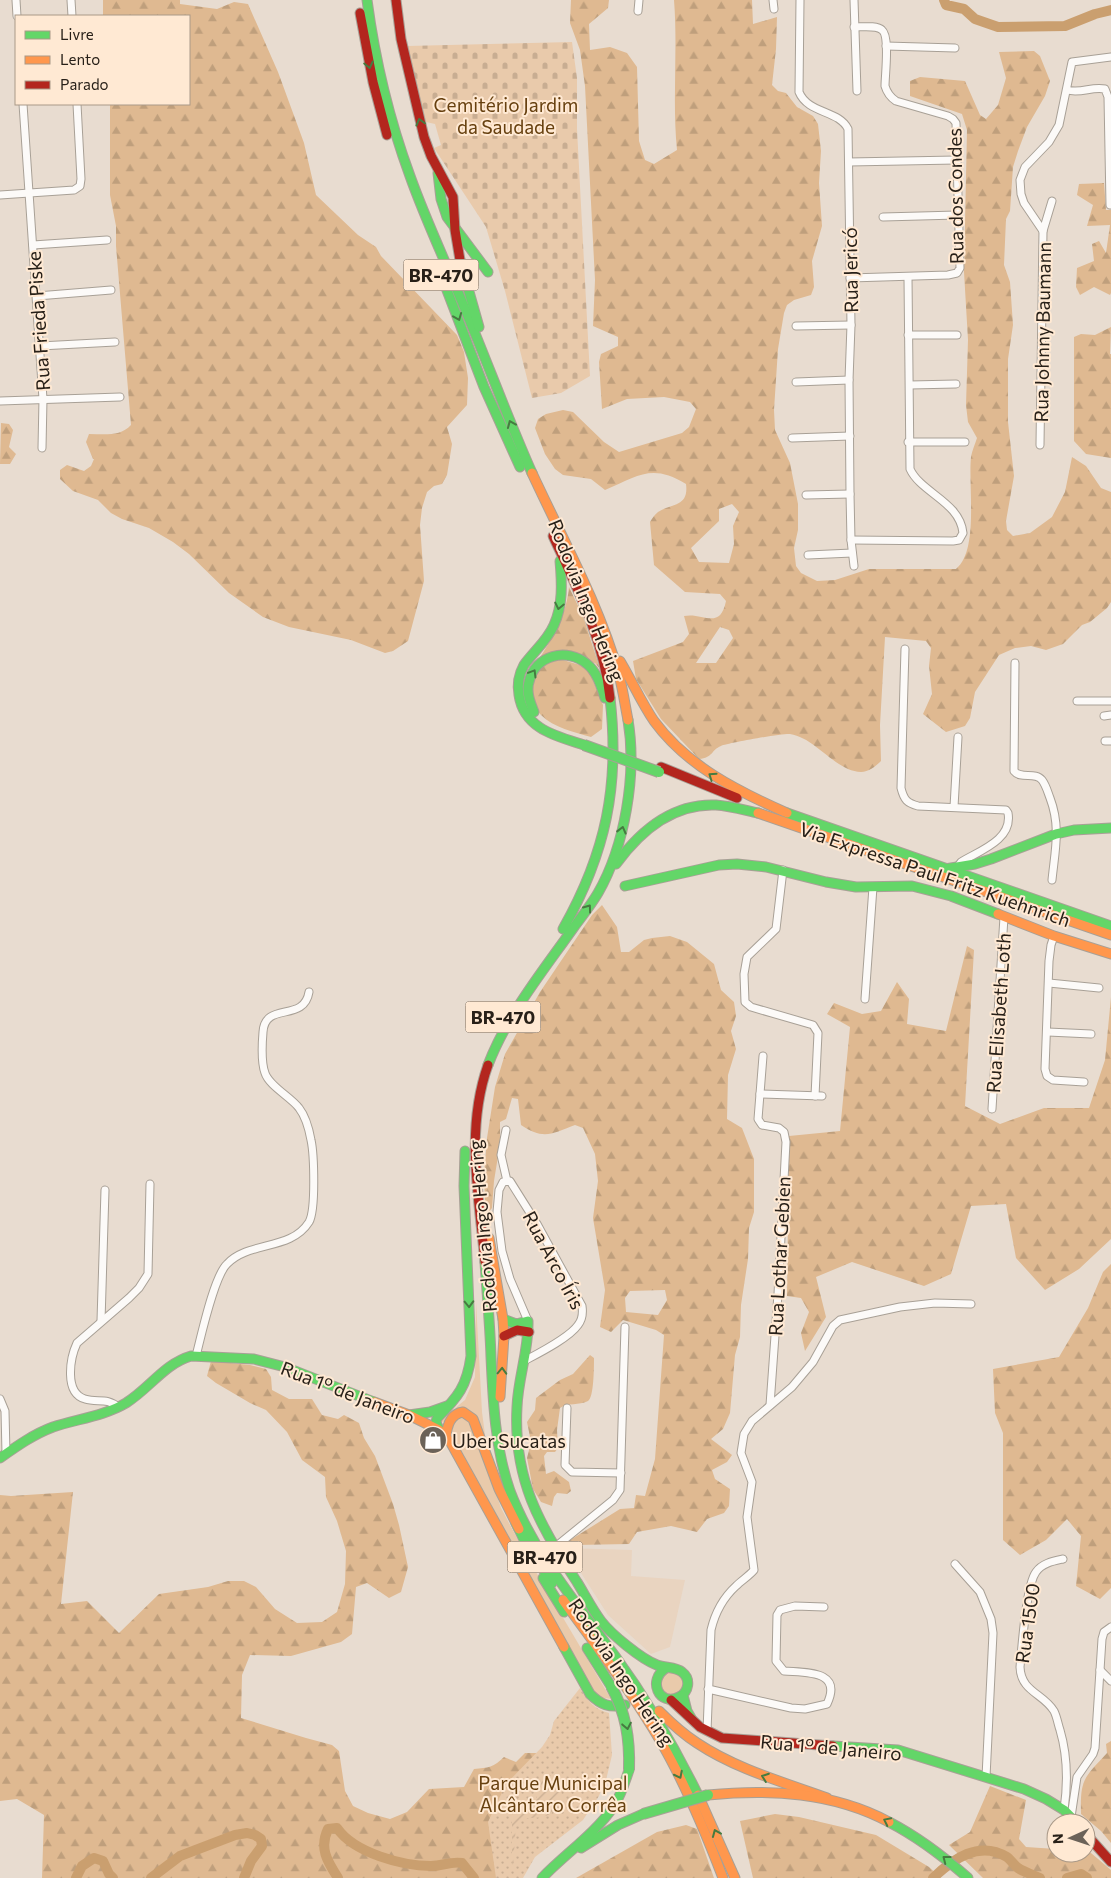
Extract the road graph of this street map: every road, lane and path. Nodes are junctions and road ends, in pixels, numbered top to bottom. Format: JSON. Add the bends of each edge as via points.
{"nodes":[{"id":1,"x":16,"y":0,"type":"edge"},
{"id":2,"x":71,"y":0,"type":"edge"},
{"id":3,"x":357,"y":0,"type":"edge"},
{"id":4,"x":367,"y":0,"type":"edge"},
{"id":5,"x":396,"y":0,"type":"edge"},
{"id":6,"x":639,"y":0,"type":"edge"},
{"id":7,"x":773,"y":0,"type":"edge"},
{"id":8,"x":800,"y":0,"type":"edge"},
{"id":9,"x":854,"y":0,"type":"edge"},
{"id":10,"x":774,"y":9,"type":"dead end"},
{"id":11,"x":638,"y":11,"type":"dead end"},
{"id":12,"x":17,"y":15,"type":"edge"},
{"id":13,"x":72,"y":15,"type":"edge"},
{"id":14,"x":854,"y":27,"type":"junction"},
{"id":15,"x":886,"y":46,"type":"junction"},
{"id":16,"x":955,"y":48,"type":"dead end"},
{"id":17,"x":1111,"y":57,"type":"edge"},
{"id":18,"x":1067,"y":90,"type":"junction"},
{"id":19,"x":856,"y":91,"type":"dead end"},
{"id":20,"x":23,"y":105,"type":"edge"},
{"id":21,"x":77,"y":105,"type":"edge"},
{"id":22,"x":956,"y":160,"type":"junction"},
{"id":23,"x":849,"y":162,"type":"junction"},
{"id":24,"x":28,"y":193,"type":"junction"},
{"id":25,"x":0,"y":195,"type":"edge"},
{"id":26,"x":1052,"y":201,"type":"dead end"},
{"id":27,"x":1110,"y":204,"type":"edge"},
{"id":28,"x":957,"y":215,"type":"junction"},
{"id":29,"x":883,"y":217,"type":"dead end"},
{"id":30,"x":455,"y":230,"type":"junction"},
{"id":31,"x":1043,"y":231,"type":"junction"},
{"id":32,"x":107,"y":240,"type":"dead end"},
{"id":33,"x":33,"y":245,"type":"junction"},
{"id":34,"x":476,"y":253,"type":"junction"},
{"id":35,"x":460,"y":260,"type":"junction"},
{"id":36,"x":488,"y":272,"type":"dead end"},
{"id":37,"x":850,"y":278,"type":"junction"},
{"id":38,"x":908,"y":278,"type":"junction"},
{"id":39,"x":111,"y":290,"type":"dead end"},
{"id":40,"x":37,"y":296,"type":"junction"},
{"id":41,"x":851,"y":325,"type":"junction"},
{"id":42,"x":796,"y":326,"type":"dead end"},
{"id":43,"x":908,"y":335,"type":"junction"},
{"id":44,"x":957,"y":335,"type":"dead end"},
{"id":45,"x":115,"y":342,"type":"dead end"},
{"id":46,"x":40,"y":346,"type":"junction"},
{"id":47,"x":489,"y":371,"type":"junction"},
{"id":48,"x":849,"y":380,"type":"junction"},
{"id":49,"x":796,"y":382,"type":"dead end"},
{"id":50,"x":956,"y":384,"type":"dead end"},
{"id":51,"x":910,"y":385,"type":"junction"},
{"id":52,"x":120,"y":397,"type":"dead end"},
{"id":53,"x":43,"y":398,"type":"junction"},
{"id":54,"x":0,"y":401,"type":"edge"},
{"id":55,"x":850,"y":436,"type":"junction"},
{"id":56,"x":792,"y":438,"type":"dead end"},
{"id":57,"x":908,"y":442,"type":"junction"},
{"id":58,"x":965,"y":442,"type":"dead end"},
{"id":59,"x":1040,"y":445,"type":"dead end"},
{"id":60,"x":42,"y":448,"type":"dead end"},
{"id":61,"x":850,"y":494,"type":"junction"},
{"id":62,"x":806,"y":495,"type":"dead end"},
{"id":63,"x":548,"y":525,"type":"junction"},
{"id":64,"x":851,"y":540,"type":"junction"},
{"id":65,"x":852,"y":553,"type":"junction"},
{"id":66,"x":808,"y":555,"type":"dead end"},
{"id":67,"x":854,"y":566,"type":"dead end"},
{"id":68,"x":607,"y":638,"type":"junction"},
{"id":69,"x":905,"y":650,"type":"dead end"},
{"id":70,"x":1015,"y":663,"type":"dead end"},
{"id":71,"x":1111,"y":700,"type":"edge"},
{"id":72,"x":1077,"y":701,"type":"dead end"},
{"id":73,"x":958,"y":737,"type":"dead end"},
{"id":74,"x":584,"y":743,"type":"junction"},
{"id":75,"x":614,"y":743,"type":"junction"},
{"id":76,"x":660,"y":770,"type":"junction"},
{"id":77,"x":954,"y":807,"type":"junction"},
{"id":78,"x":758,"y":813,"type":"junction"},
{"id":79,"x":787,"y":813,"type":"junction"},
{"id":80,"x":1111,"y":828,"type":"edge"},
{"id":81,"x":1056,"y":834,"type":"junction"},
{"id":82,"x":958,"y":866,"type":"junction"},
{"id":83,"x":944,"y":869,"type":"junction"},
{"id":84,"x":783,"y":870,"type":"junction"},
{"id":85,"x":607,"y":876,"type":"junction"},
{"id":86,"x":1052,"y":880,"type":"dead end"},
{"id":87,"x":625,"y":886,"type":"dead end"},
{"id":88,"x":873,"y":887,"type":"junction"},
{"id":89,"x":1004,"y":917,"type":"junction"},
{"id":90,"x":1111,"y":926,"type":"edge"},
{"id":91,"x":1111,"y":935,"type":"edge"},
{"id":92,"x":1054,"y":936,"type":"junction"},
{"id":93,"x":1111,"y":954,"type":"edge"},
{"id":94,"x":1049,"y":983,"type":"junction"},
{"id":95,"x":1099,"y":988,"type":"dead end"},
{"id":96,"x":309,"y":992,"type":"dead end"},
{"id":97,"x":865,"y":999,"type":"dead end"},
{"id":98,"x":1048,"y":1032,"type":"junction"},
{"id":99,"x":1090,"y":1034,"type":"dead end"},
{"id":100,"x":763,"y":1056,"type":"dead end"},
{"id":101,"x":1084,"y":1082,"type":"dead end"},
{"id":102,"x":760,"y":1094,"type":"junction"},
{"id":103,"x":992,"y":1109,"type":"dead end"},
{"id":104,"x":506,"y":1130,"type":"dead end"},
{"id":105,"x":465,"y":1151,"type":"junction"},
{"id":106,"x":507,"y":1181,"type":"junction"},
{"id":107,"x":150,"y":1184,"type":"dead end"},
{"id":108,"x":106,"y":1190,"type":"dead end"},
{"id":109,"x":478,"y":1206,"type":"junction"},
{"id":110,"x":971,"y":1304,"type":"dead end"},
{"id":111,"x":503,"y":1320,"type":"junction"},
{"id":112,"x":528,"y":1321,"type":"junction"},
{"id":113,"x":101,"y":1322,"type":"junction"},
{"id":114,"x":625,"y":1327,"type":"dead end"},
{"id":115,"x":529,"y":1332,"type":"junction"},
{"id":116,"x":504,"y":1336,"type":"junction"},
{"id":117,"x":196,"y":1356,"type":"junction"},
{"id":118,"x":524,"y":1361,"type":"junction"},
{"id":119,"x":0,"y":1400,"type":"edge"},
{"id":120,"x":770,"y":1405,"type":"junction"},
{"id":121,"x":449,"y":1406,"type":"junction"},
{"id":122,"x":118,"y":1407,"type":"junction"},
{"id":123,"x":567,"y":1408,"type":"dead end"},
{"id":124,"x":409,"y":1415,"type":"junction"},
{"id":125,"x":496,"y":1419,"type":"junction"},
{"id":126,"x":442,"y":1434,"type":"junction"},
{"id":127,"x":3,"y":1456,"type":"edge"},
{"id":128,"x":621,"y":1473,"type":"junction"},
{"id":129,"x":519,"y":1529,"type":"junction"},
{"id":130,"x":526,"y":1544,"type":"junction"},
{"id":131,"x":554,"y":1548,"type":"junction"},
{"id":132,"x":1063,"y":1559,"type":"dead end"},
{"id":133,"x":955,"y":1564,"type":"dead end"},
{"id":134,"x":824,"y":1607,"type":"dead end"},
{"id":135,"x":1111,"y":1628,"type":"edge"},
{"id":136,"x":648,"y":1661,"type":"junction"},
{"id":137,"x":666,"y":1668,"type":"junction"},
{"id":138,"x":1100,"y":1670,"type":"junction"},
{"id":139,"x":630,"y":1677,"type":"junction"},
{"id":140,"x":1111,"y":1681,"type":"edge"},
{"id":141,"x":653,"y":1689,"type":"junction"},
{"id":142,"x":708,"y":1689,"type":"junction"},
{"id":143,"x":683,"y":1696,"type":"junction"},
{"id":144,"x":670,"y":1700,"type":"junction"},
{"id":145,"x":625,"y":1705,"type":"dead end"},
{"id":146,"x":694,"y":1723,"type":"junction"},
{"id":147,"x":707,"y":1731,"type":"junction"},
{"id":148,"x":986,"y":1778,"type":"junction"},
{"id":149,"x":827,"y":1798,"type":"junction"},
{"id":150,"x":1065,"y":1813,"type":"edge"},
{"id":151,"x":1070,"y":1813,"type":"edge"},
{"id":152,"x":1071,"y":1813,"type":"edge"},
{"id":153,"x":1096,"y":1845,"type":"edge"},
{"id":154,"x":1111,"y":1862,"type":"edge"},
{"id":155,"x":965,"y":1875,"type":"edge"},
{"id":156,"x":543,"y":1878,"type":"edge"},
{"id":157,"x":723,"y":1878,"type":"edge"},
{"id":158,"x":735,"y":1878,"type":"edge"}],
"edges":[{"from":1,"to":12,"type":"street"},
{"from":2,"to":13,"type":"street"},
{"from":3,"to":63,"type":"main road","name":"Rodovia Ingo Hering","number":"BR-470","one_way":true,"via":[[381,114],[410,198],[488,395]]},
{"from":4,"to":47,"type":"main road","name":"Rodovia Ingo Hering","number":"BR-470","via":[[381,80],[399,145]]},
{"from":30,"to":5,"type":"main road","one_way":true,"via":[[442,205],[437,168],[424,137],[401,39]]},
{"from":6,"to":11,"type":"street"},
{"from":7,"to":10,"type":"street"},
{"from":8,"to":23,"type":"street","name":"Rua Jericó","via":[[799,92],[807,104],[846,125]]},
{"from":9,"to":14,"type":"street"},
{"from":14,"to":15,"type":"street","via":[[882,29]]},
{"from":14,"to":19,"type":"street"},
{"from":15,"to":16,"type":"street"},
{"from":15,"to":22,"type":"street","name":"Rua dos Condes","via":[[886,92],[896,101],[953,119],[956,123]]},
{"from":17,"to":18,"type":"street","name":"Rua Johnny Baumann","via":[[1072,62]]},
{"from":18,"to":27,"type":"street","via":[[1105,89],[1108,97]]},
{"from":18,"to":31,"type":"street","name":"Rua Johnny Baumann","via":[[1059,125],[1049,142],[1025,167],[1020,180],[1024,203]]},
{"from":20,"to":24,"type":"street","name":"Rua Frieda Piske"},
{"from":21,"to":24,"type":"street","via":[[80,186],[74,190]]},
{"from":22,"to":23,"type":"street"},
{"from":22,"to":28,"type":"street","name":"Rua dos Condes"},
{"from":23,"to":37,"type":"street","name":"Rua Jericó"},
{"from":24,"to":25,"type":"street"},
{"from":24,"to":33,"type":"street","name":"Rua Frieda Piske"},
{"from":26,"to":31,"type":"street"},
{"from":28,"to":29,"type":"street"},
{"from":28,"to":38,"type":"street","name":"Rua dos Condes","via":[[960,268],[957,272],[948,276]]},
{"from":30,"to":34,"type":"main road"},
{"from":30,"to":35,"type":"main road"},
{"from":31,"to":59,"type":"street","name":"Rua Johnny Baumann"},
{"from":32,"to":33,"type":"street"},
{"from":33,"to":40,"type":"street","name":"Rua Frieda Piske"},
{"from":34,"to":35,"type":"main road","via":[[466,253]]},
{"from":34,"to":36,"type":"main road"},
{"from":35,"to":47,"type":"main road"},
{"from":37,"to":38,"type":"street","name":"Rua dos Condes"},
{"from":37,"to":41,"type":"street","name":"Rua Jericó"},
{"from":38,"to":43,"type":"street"},
{"from":39,"to":40,"type":"street"},
{"from":40,"to":46,"type":"street","name":"Rua Frieda Piske"},
{"from":41,"to":42,"type":"street"},
{"from":41,"to":48,"type":"street","name":"Rua Jericó"},
{"from":43,"to":44,"type":"street"},
{"from":43,"to":51,"type":"street"},
{"from":45,"to":46,"type":"street"},
{"from":46,"to":53,"type":"street","name":"Rua Frieda Piske"},
{"from":68,"to":47,"type":"main road","name":"Rodovia Ingo Hering","number":"BR-470","one_way":true},
{"from":48,"to":49,"type":"street"},
{"from":48,"to":55,"type":"street","name":"Rua Jericó"},
{"from":50,"to":51,"type":"street"},
{"from":51,"to":57,"type":"street"},
{"from":52,"to":53,"type":"street"},
{"from":53,"to":54,"type":"street"},
{"from":53,"to":60,"type":"street","name":"Rua Frieda Piske"},
{"from":55,"to":56,"type":"street"},
{"from":55,"to":61,"type":"street","name":"Rua Jericó"},
{"from":57,"to":58,"type":"street"},
{"from":57,"to":64,"type":"street","via":[[912,474],[939,496],[960,520],[963,533],[959,540]]},
{"from":61,"to":62,"type":"street"},
{"from":61,"to":64,"type":"street","name":"Rua Jericó"},
{"from":63,"to":74,"type":"main road","one_way":true,"via":[[563,581],[561,603],[551,632],[521,672],[519,696],[522,707],[537,726]]},
{"from":63,"to":75,"type":"main road","name":"Rodovia Ingo Hering","number":"BR-470","via":[[602,654],[609,686]]},
{"from":64,"to":65,"type":"street","name":"Rua Jericó"},
{"from":65,"to":66,"type":"street"},
{"from":65,"to":67,"type":"street","name":"Rua Jericó"},
{"from":79,"to":68,"type":"main road","one_way":true,"via":[[716,779],[674,745],[658,726]]},
{"from":85,"to":68,"type":"main road","name":"Rodovia Ingo Hering","number":"BR-470","one_way":true,"via":[[626,810],[632,745],[622,683]]},
{"from":69,"to":77,"type":"street","via":[[903,798],[918,806]]},
{"from":70,"to":81,"type":"street","via":[[1014,771],[1042,780],[1056,815]]},
{"from":71,"to":72,"type":"street"},
{"from":73,"to":77,"type":"street"},
{"from":74,"to":75,"type":"main road","one_way":true,"via":[[554,730],[541,720],[530,704],[528,681],[534,669],[547,658],[568,655],[588,664],[603,693]]},
{"from":74,"to":76,"type":"main road","bridge":true},
{"from":75,"to":105,"type":"main road","name":"Rodovia Ingo Hering","number":"BR-470","via":[[606,818],[590,878],[569,919],[497,1028],[469,1106]]},
{"from":76,"to":78,"type":"main road"},
{"from":76,"to":79,"type":"main road"},
{"from":77,"to":82,"type":"street","via":[[1006,810],[1009,816],[1004,834]]},
{"from":78,"to":85,"type":"main road","via":[[711,805],[677,811],[663,817],[632,841]]},
{"from":78,"to":91,"type":"main road","name":"Via Expressa Paul Fritz Kuehnrich"},
{"from":79,"to":83,"type":"main road","name":"Via Expressa Paul Fritz Kuehnrich"},
{"from":80,"to":81,"type":"main road"},
{"from":81,"to":82,"type":"main road","via":[[998,857]]},
{"from":81,"to":86,"type":"street"},
{"from":82,"to":83,"type":"main road"},
{"from":83,"to":90,"type":"main road","name":"Via Expressa Paul Fritz Kuehnrich"},
{"from":84,"to":87,"type":"main road","via":[[719,865]]},
{"from":84,"to":88,"type":"main road","via":[[836,884]]},
{"from":84,"to":102,"type":"street","via":[[776,929],[747,957],[745,1002],[751,1008],[813,1025],[818,1033],[819,1096]]},
{"from":109,"to":85,"type":"main road","name":"Rodovia Ingo Hering","number":"BR-470","one_way":true,"via":[[473,1144],[477,1101],[487,1067],[511,1018]]},
{"from":88,"to":89,"type":"main road","via":[[918,887]]},
{"from":88,"to":97,"type":"street"},
{"from":89,"to":92,"type":"main road"},
{"from":89,"to":103,"type":"street","name":"Rua Elisabeth Loth"},
{"from":92,"to":93,"type":"main road"},
{"from":92,"to":94,"type":"street"},
{"from":94,"to":95,"type":"street"},
{"from":94,"to":98,"type":"street"},
{"from":96,"to":117,"type":"street","via":[[304,1006],[272,1015],[263,1030],[266,1075],[299,1107],[312,1141],[314,1204],[310,1221],[297,1235],[237,1255],[225,1265],[218,1278]]},
{"from":98,"to":99,"type":"street"},
{"from":98,"to":101,"type":"street","via":[[1047,1076],[1054,1080]]},
{"from":100,"to":102,"type":"street"},
{"from":102,"to":120,"type":"street","name":"Rua Lothar Gebien","via":[[758,1119],[762,1125],[784,1132],[786,1142]]},
{"from":104,"to":106,"type":"street","via":[[501,1155]]},
{"from":105,"to":121,"type":"main road","one_way":true,"via":[[471,1356],[465,1387]]},
{"from":105,"to":129,"type":"main road","name":"Rodovia Ingo Hering","number":"BR-470","via":[[491,1441],[499,1478]]},
{"from":106,"to":112,"type":"street","name":"Rua Arco Íris","via":[[499,1190],[498,1222],[502,1251]]},
{"from":106,"to":118,"type":"street","name":"Rua Arco Íris","via":[[537,1224],[582,1306],[583,1317],[578,1326]]},
{"from":107,"to":113,"type":"street","via":[[148,1274],[140,1288]]},
{"from":108,"to":113,"type":"street"},
{"from":109,"to":111,"type":"main road","via":[[492,1252]]},
{"from":109,"to":125,"type":"main road","name":"Rodovia Ingo Hering","number":"BR-470"},
{"from":110,"to":120,"type":"street","via":[[935,1303],[900,1307],[840,1320],[798,1381]]},
{"from":111,"to":112,"type":"main road","via":[[516,1324]]},
{"from":111,"to":116,"type":"main road"},
{"from":112,"to":115,"type":"main road"},
{"from":113,"to":122,"type":"street","via":[[77,1343],[71,1377],[79,1396],[108,1400]]},
{"from":114,"to":128,"type":"street"},
{"from":115,"to":116,"type":"main road","via":[[516,1330]]},
{"from":115,"to":118,"type":"main road"},
{"from":125,"to":116,"type":"main road","one_way":true,"via":[[500,1407]]},
{"from":117,"to":122,"type":"main road","name":"Rua 1º de Janeiro","via":[[172,1362],[133,1398]]},
{"from":117,"to":124,"type":"main road","name":"Rua 1º de Janeiro","via":[[265,1361]]},
{"from":118,"to":131,"type":"main road","via":[[518,1390],[520,1459],[535,1512]]},
{"from":119,"to":127,"type":"street","via":[[5,1411]]},
{"from":120,"to":142,"type":"street","via":[[747,1427],[741,1445],[752,1482],[747,1517],[754,1570],[734,1587],[716,1613],[711,1630]]},
{"from":121,"to":124,"type":"main road"},
{"from":121,"to":126,"type":"main road","via":[[437,1418],[436,1426]]},
{"from":122,"to":127,"type":"main road","name":"Rua 1º de Janeiro","via":[[41,1432]]},
{"from":123,"to":128,"type":"street","via":[[565,1465],[568,1469],[572,1472]]},
{"from":124,"to":126,"type":"main road","name":"Rua 1º de Janeiro"},
{"from":125,"to":139,"type":"main road","name":"Rodovia Ingo Hering","number":"BR-470","via":[[510,1487],[526,1526],[562,1584]]},
{"from":126,"to":129,"type":"main road","via":[[453,1415],[467,1414],[473,1419],[507,1512]]},
{"from":126,"to":145,"type":"main road","name":"Rua 1º de Janeiro","via":[[461,1458],[590,1694],[608,1707]]},
{"from":128,"to":131,"type":"street","via":[[620,1490],[613,1500]]},
{"from":129,"to":130,"type":"main road","name":"Rodovia Ingo Hering","number":"BR-470"},
{"from":130,"to":156,"type":"main road","one_way":true,"bridge":true,"via":[[557,1603],[611,1686],[625,1713],[629,1731],[629,1770],[621,1795],[606,1818]]},
{"from":130,"to":157,"type":"main road","name":"Rodovia Ingo Hering","number":"BR-470","one_way":true,"via":[[660,1741],[690,1796]]},
{"from":131,"to":136,"type":"main road","via":[[606,1627]]},
{"from":132,"to":151,"type":"street","name":"Rua 1500","via":[[1047,1563],[1036,1571],[1029,1588],[1020,1677],[1056,1717],[1067,1759],[1066,1791]]},
{"from":133,"to":148,"type":"street","via":[[980,1592],[991,1619]]},
{"from":134,"to":142,"type":"street","via":[[795,1606],[780,1610],[777,1615],[776,1662],[784,1670],[820,1674],[828,1679],[831,1686],[827,1704],[805,1709],[791,1708]]},
{"from":135,"to":138,"type":"street","via":[[1104,1632],[1102,1639]]},
{"from":136,"to":137,"type":"main road"},
{"from":136,"to":141,"type":"main road"},
{"from":137,"to":141,"type":"main road","via":[[660,1672]]},
{"from":137,"to":143,"type":"main road","via":[[676,1668],[684,1673],[687,1687]]},
{"from":138,"to":140,"type":"street"},
{"from":138,"to":152,"type":"street","via":[[1096,1748],[1077,1777]]},
{"from":149,"to":139,"type":"main road","one_way":true,"via":[[746,1770],[708,1751],[671,1723]]},
{"from":158,"to":139,"type":"main road","name":"Rodovia Ingo Hering","number":"BR-470","one_way":true,"via":[[681,1758]]},
{"from":141,"to":144,"type":"main road"},
{"from":142,"to":147,"type":"street"},
{"from":143,"to":144,"type":"main road"},
{"from":143,"to":146,"type":"main road"},
{"from":144,"to":146,"type":"main road","name":"Rua 1º de Janeiro"},
{"from":146,"to":147,"type":"main road","name":"Rua 1º de Janeiro"},
{"from":147,"to":148,"type":"main road","name":"Rua 1º de Janeiro","via":[[730,1738],[898,1750]]},
{"from":148,"to":150,"type":"main road","name":"Rua 1º de Janeiro","via":[[1024,1789]]},
{"from":155,"to":149,"type":"main road","one_way":true,"via":[[900,1827]]},
{"from":149,"to":156,"type":"main road","bridge":true,"via":[[781,1792],[727,1793],[643,1814],[594,1839]]},
{"from":153,"to":154,"type":"main road"}]}
